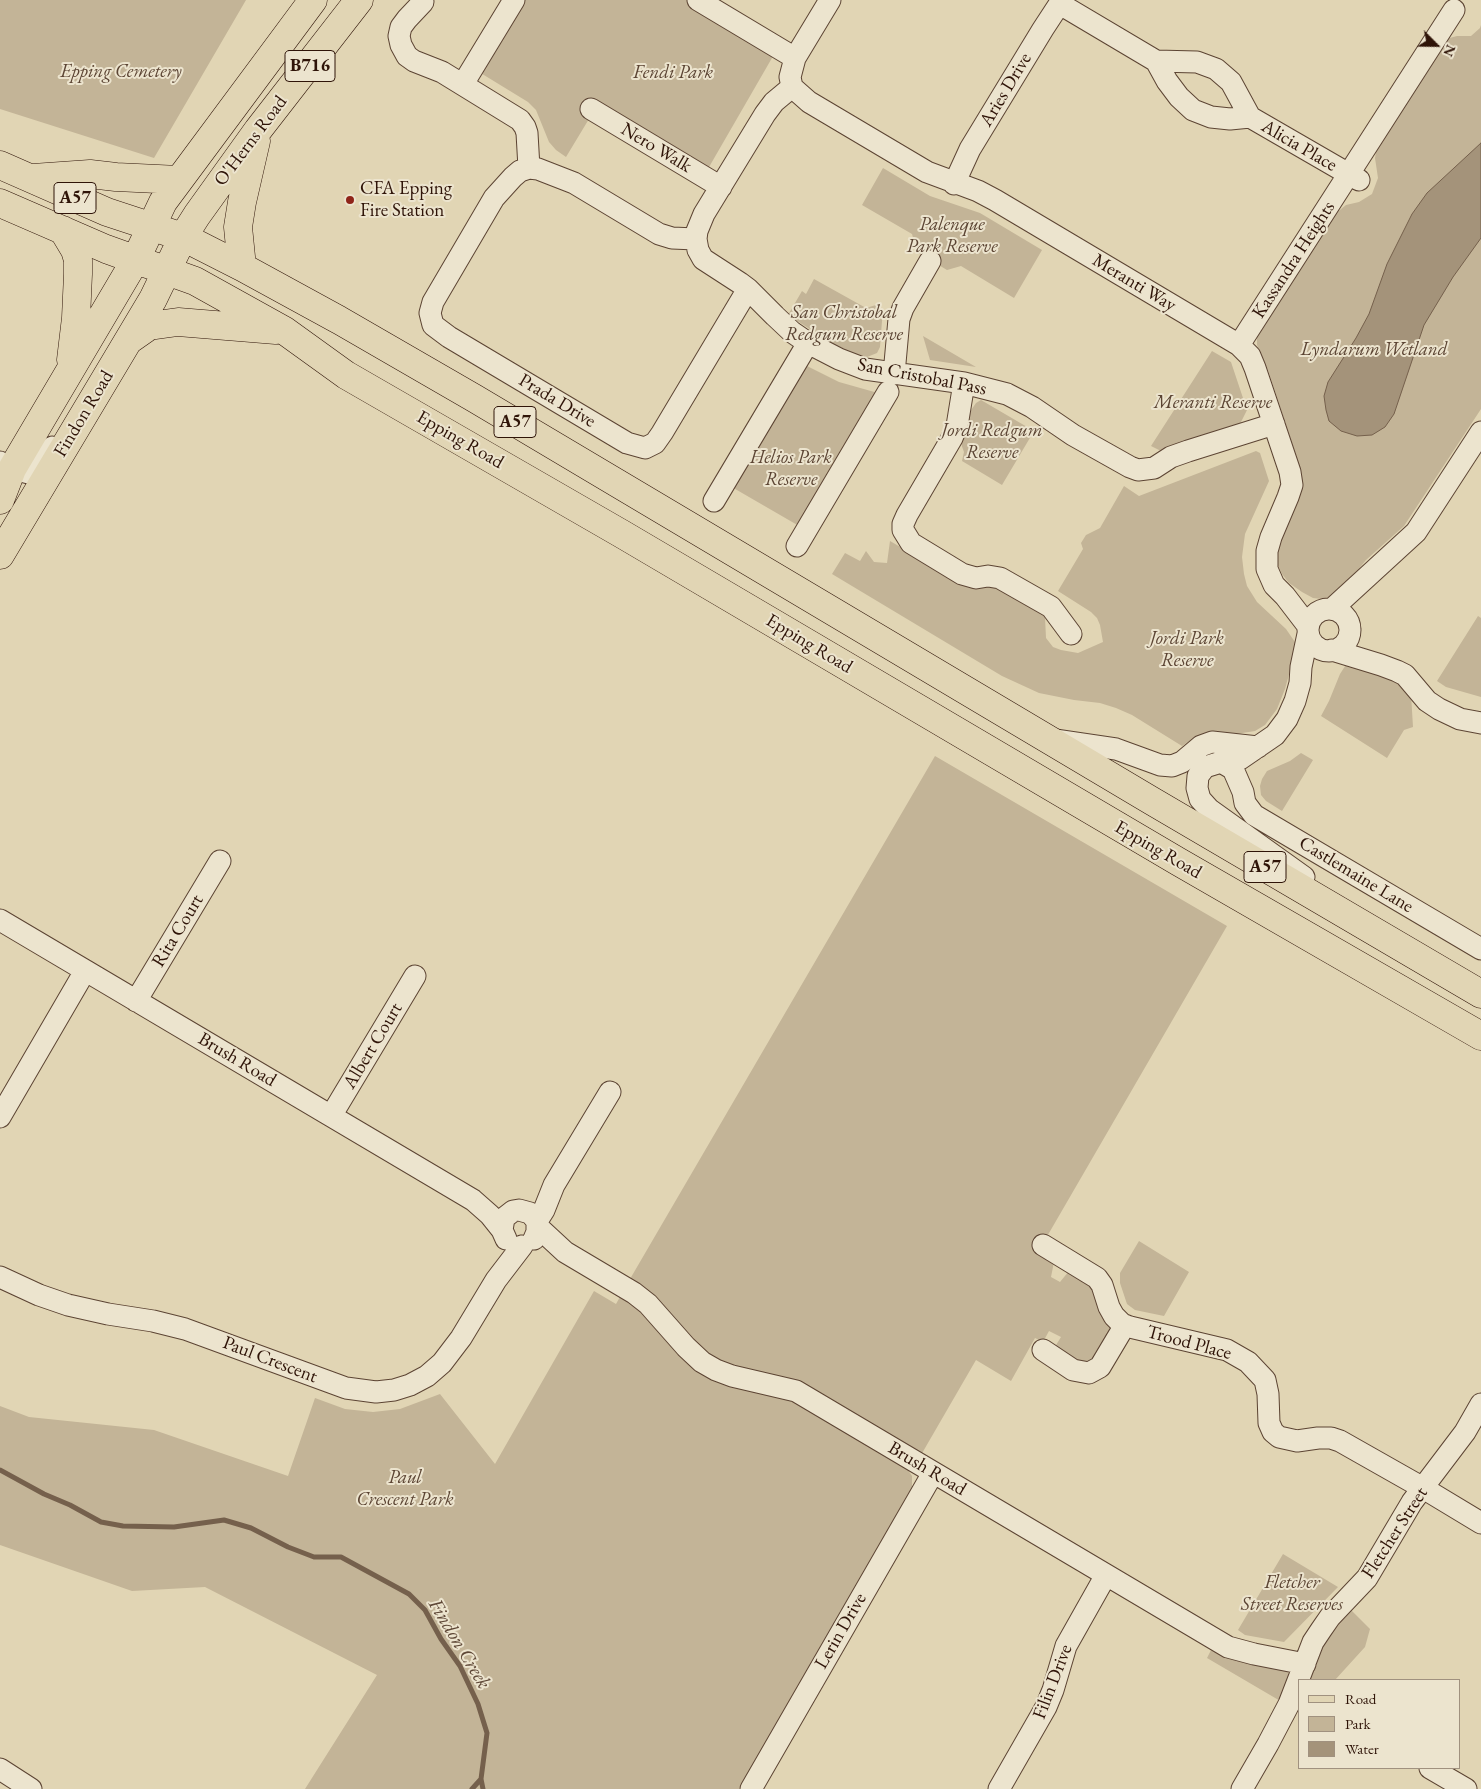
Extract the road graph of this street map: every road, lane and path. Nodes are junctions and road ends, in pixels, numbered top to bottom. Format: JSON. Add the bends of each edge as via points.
{"nodes":[{"id":1,"x":313,"y":0,"type":"edge"},
{"id":2,"x":359,"y":0,"type":"edge"},
{"id":3,"x":514,"y":0,"type":"edge"},
{"id":4,"x":698,"y":0,"type":"edge"},
{"id":5,"x":830,"y":0,"type":"edge"},
{"id":6,"x":424,"y":1,"type":"edge"},
{"id":7,"x":1061,"y":2,"type":"edge"},
{"id":8,"x":1452,"y":8,"type":"edge"},
{"id":9,"x":795,"y":58,"type":"junction"},
{"id":10,"x":1156,"y":61,"type":"junction"},
{"id":11,"x":463,"y":84,"type":"junction"},
{"id":12,"x":792,"y":87,"type":"junction"},
{"id":13,"x":591,"y":109,"type":"dead end"},
{"id":14,"x":1250,"y":117,"type":"junction"},
{"id":15,"x":258,"y":130,"type":"junction"},
{"id":16,"x":529,"y":162,"type":"junction"},
{"id":17,"x":0,"y":165,"type":"edge"},
{"id":18,"x":1354,"y":177,"type":"junction"},
{"id":19,"x":28,"y":178,"type":"junction"},
{"id":20,"x":179,"y":180,"type":"junction"},
{"id":21,"x":954,"y":184,"type":"junction"},
{"id":22,"x":721,"y":187,"type":"junction"},
{"id":23,"x":0,"y":203,"type":"edge"},
{"id":24,"x":151,"y":226,"type":"junction"},
{"id":25,"x":64,"y":230,"type":"junction"},
{"id":26,"x":183,"y":237,"type":"junction"},
{"id":27,"x":696,"y":239,"type":"junction"},
{"id":28,"x":136,"y":259,"type":"junction"},
{"id":29,"x":930,"y":262,"type":"dead end"},
{"id":30,"x":242,"y":267,"type":"junction"},
{"id":31,"x":167,"y":272,"type":"junction"},
{"id":32,"x":748,"y":290,"type":"junction"},
{"id":33,"x":285,"y":331,"type":"junction"},
{"id":34,"x":127,"y":341,"type":"junction"},
{"id":35,"x":808,"y":343,"type":"junction"},
{"id":36,"x":1239,"y":345,"type":"junction"},
{"id":37,"x":70,"y":369,"type":"junction"},
{"id":38,"x":891,"y":383,"type":"junction"},
{"id":39,"x":964,"y":383,"type":"junction"},
{"id":40,"x":89,"y":406,"type":"junction"},
{"id":41,"x":1274,"y":424,"type":"junction"},
{"id":42,"x":1481,"y":432,"type":"edge"},
{"id":43,"x":6,"y":466,"type":"edge"},
{"id":44,"x":0,"y":500,"type":"edge"},
{"id":45,"x":714,"y":501,"type":"dead end"},
{"id":46,"x":797,"y":546,"type":"dead end"},
{"id":47,"x":0,"y":555,"type":"edge"},
{"id":48,"x":1366,"y":578,"type":"junction"},
{"id":49,"x":1285,"y":596,"type":"junction"},
{"id":50,"x":1328,"y":610,"type":"junction"},
{"id":51,"x":1349,"y":626,"type":"junction"},
{"id":52,"x":1308,"y":630,"type":"junction"},
{"id":53,"x":1071,"y":634,"type":"dead end"},
{"id":54,"x":1329,"y":651,"type":"junction"},
{"id":55,"x":1381,"y":665,"type":"junction"},
{"id":56,"x":1300,"y":683,"type":"junction"},
{"id":57,"x":1481,"y":723,"type":"edge"},
{"id":58,"x":1050,"y":739,"type":"junction"},
{"id":59,"x":1258,"y":747,"type":"junction"},
{"id":60,"x":1221,"y":762,"type":"junction"},
{"id":61,"x":1243,"y":792,"type":"junction"},
{"id":62,"x":220,"y":861,"type":"dead end"},
{"id":63,"x":0,"y":920,"type":"edge"},
{"id":64,"x":1391,"y":941,"type":"junction"},
{"id":65,"x":1481,"y":949,"type":"edge"},
{"id":66,"x":85,"y":971,"type":"junction"},
{"id":67,"x":415,"y":976,"type":"dead end"},
{"id":68,"x":1481,"y":994,"type":"edge"},
{"id":69,"x":136,"y":1001,"type":"junction"},
{"id":70,"x":1481,"y":1036,"type":"edge"},
{"id":71,"x":610,"y":1092,"type":"dead end"},
{"id":72,"x":331,"y":1116,"type":"junction"},
{"id":73,"x":0,"y":1117,"type":"edge"},
{"id":74,"x":473,"y":1200,"type":"junction"},
{"id":75,"x":527,"y":1226,"type":"junction"},
{"id":76,"x":503,"y":1233,"type":"junction"},
{"id":77,"x":1043,"y":1245,"type":"dead end"},
{"id":78,"x":0,"y":1277,"type":"edge"},
{"id":79,"x":496,"y":1280,"type":"junction"},
{"id":80,"x":1124,"y":1325,"type":"junction"},
{"id":81,"x":1043,"y":1350,"type":"dead end"},
{"id":82,"x":1481,"y":1404,"type":"edge"},
{"id":83,"x":933,"y":1472,"type":"junction"},
{"id":84,"x":1423,"y":1488,"type":"junction"},
{"id":85,"x":1481,"y":1523,"type":"edge"},
{"id":86,"x":1106,"y":1575,"type":"junction"},
{"id":87,"x":1305,"y":1664,"type":"junction"},
{"id":88,"x":1301,"y":1679,"type":"edge"},
{"id":89,"x":1298,"y":1689,"type":"edge"},
{"id":90,"x":0,"y":1769,"type":"edge"},
{"id":91,"x":1432,"y":1769,"type":"edge"},
{"id":92,"x":31,"y":1789,"type":"edge"},
{"id":93,"x":751,"y":1789,"type":"edge"},
{"id":94,"x":999,"y":1789,"type":"edge"},
{"id":95,"x":1242,"y":1789,"type":"edge"},
{"id":96,"x":1466,"y":1789,"type":"edge"}],
"edges":[{"from":1,"to":20,"type":"main road","name":"O'Herns Road","number":"B716"},
{"from":2,"to":15,"type":"main road","name":"O'Herns Road","number":"B716"},
{"from":3,"to":11,"type":"street"},
{"from":4,"to":9,"type":"street"},
{"from":5,"to":9,"type":"street"},
{"from":6,"to":11,"type":"street","via":[[412,26],[412,42],[442,72]]},
{"from":7,"to":10,"type":"street","name":"Alicia Place"},
{"from":7,"to":21,"type":"street","name":"Aries Drive","via":[[970,150]]},
{"from":8,"to":18,"type":"street","name":"Kassandra Heights"},
{"from":9,"to":12,"type":"street","via":[[790,77]]},
{"from":10,"to":14,"type":"street","name":"Alicia Place","via":[[1178,97],[1193,110],[1211,117]]},
{"from":10,"to":14,"type":"street","name":"Alicia Place","via":[[1197,62],[1216,69],[1231,82]]},
{"from":11,"to":16,"type":"street","via":[[520,120],[527,134]]},
{"from":12,"to":21,"type":"street","name":"Meranti Way","via":[[809,102],[918,167]]},
{"from":12,"to":22,"type":"street","via":[[765,114]]},
{"from":13,"to":22,"type":"street","name":"Nero Walk"},
{"from":14,"to":18,"type":"street","name":"Alicia Place"},
{"from":15,"to":26,"type":"main road","name":"O'Herns Road","number":"B716"},
{"from":15,"to":30,"type":"main road","via":[[238,226]]},
{"from":16,"to":27,"type":"street","via":[[539,157],[550,162],[574,183],[659,234]]},
{"from":16,"to":32,"type":"street","name":"Prada Drive","via":[[515,159],[501,177],[494,198],[433,302],[430,313],[433,325],[634,446],[645,448],[655,443]]},
{"from":17,"to":19,"type":"main road","number":"A57"},
{"from":18,"to":36,"type":"street","name":"Kassandra Heights"},
{"from":19,"to":20,"type":"main road","via":[[90,174]]},
{"from":19,"to":24,"type":"main road","number":"A57","via":[[106,212]]},
{"from":20,"to":24,"type":"main road","name":"O'Herns Road","number":"B716"},
{"from":21,"to":36,"type":"street","name":"Meranti Way","via":[[995,200]]},
{"from":22,"to":27,"type":"street","via":[[700,223]]},
{"from":23,"to":25,"type":"main road","number":"A57"},
{"from":24,"to":26,"type":"main road","name":"Epping Road","number":"A57"},
{"from":24,"to":28,"type":"main road","name":"Findon Road"},
{"from":25,"to":28,"type":"main road","number":"A57"},
{"from":25,"to":37,"type":"main road","via":[[75,250],[78,274]]},
{"from":26,"to":30,"type":"main road","name":"Epping Road","number":"A57"},
{"from":26,"to":31,"type":"main road","name":"O'Herns Road"},
{"from":27,"to":32,"type":"street","name":"San Cristobal Pass","via":[[703,259]]},
{"from":28,"to":31,"type":"main road","name":"Epping Road","number":"A57"},
{"from":28,"to":37,"type":"main road","name":"Findon Road"},
{"from":29,"to":38,"type":"street","via":[[899,319]]},
{"from":30,"to":58,"type":"main road","name":"Epping Road","number":"A57","via":[[474,398]]},
{"from":31,"to":33,"type":"main road","name":"Epping Road","number":"A57","via":[[207,288]]},
{"from":31,"to":34,"type":"main road","name":"Findon Road"},
{"from":32,"to":35,"type":"street","name":"San Cristobal Pass"},
{"from":33,"to":34,"type":"main road","via":[[178,322],[149,326]]},
{"from":33,"to":70,"type":"main road","name":"Epping Road","number":"A57","via":[[346,375]]},
{"from":34,"to":40,"type":"main road","name":"Findon Road"},
{"from":35,"to":38,"type":"street","name":"San Cristobal Pass"},
{"from":35,"to":45,"type":"street"},
{"from":36,"to":41,"type":"street","name":"Meranti Way","via":[[1250,356]]},
{"from":37,"to":43,"type":"main road","name":"Findon Road"},
{"from":38,"to":39,"type":"street","name":"San Cristobal Pass"},
{"from":38,"to":46,"type":"street"},
{"from":39,"to":41,"type":"street","name":"San Cristobal Pass","via":[[1020,400],[1074,435],[1138,470],[1154,468],[1180,454]]},
{"from":39,"to":53,"type":"street","via":[[952,438],[907,515],[903,530],[912,542],[962,574],[976,578],[1000,578],[1051,607]]},
{"from":40,"to":43,"type":"street","via":[[71,421],[36,470],[28,473]]},
{"from":40,"to":47,"type":"main road","name":"Findon Road"},
{"from":41,"to":49,"type":"street","name":"Meranti Way","via":[[1292,485],[1271,537],[1267,569],[1274,585]]},
{"from":42,"to":48,"type":"street","via":[[1416,532]]},
{"from":43,"to":44,"type":"main road","name":"Findon Road"},
{"from":48,"to":50,"type":"street"},
{"from":48,"to":51,"type":"street","via":[[1350,612]]},
{"from":49,"to":50,"type":"street"},
{"from":49,"to":52,"type":"street","name":"Meranti Way"},
{"from":50,"to":51,"type":"street","via":[[1342,614]]},
{"from":50,"to":52,"type":"street","via":[[1314,616]]},
{"from":51,"to":54,"type":"street","via":[[1343,645]]},
{"from":51,"to":55,"type":"street","via":[[1356,642]]},
{"from":52,"to":54,"type":"street","via":[[1315,645]]},
{"from":52,"to":56,"type":"street"},
{"from":54,"to":55,"type":"street"},
{"from":54,"to":56,"type":"street","via":[[1307,669]]},
{"from":55,"to":57,"type":"street","via":[[1405,675],[1427,701],[1439,709],[1460,719]]},
{"from":56,"to":59,"type":"street","via":[[1287,719],[1275,735]]},
{"from":58,"to":59,"type":"street","via":[[1116,749],[1172,766],[1212,742]]},
{"from":58,"to":64,"type":"main road","name":"Epping Road","number":"A57"},
{"from":59,"to":60,"type":"street","via":[[1240,759]]},
{"from":59,"to":61,"type":"street"},
{"from":60,"to":61,"type":"street","name":"Castlemaine Lane","via":[[1233,769]]},
{"from":60,"to":64,"type":"street","via":[[1205,767],[1198,776],[1196,788],[1209,809]]},
{"from":61,"to":65,"type":"street","name":"Castlemaine Lane","via":[[1245,803],[1254,814]]},
{"from":62,"to":69,"type":"street","name":"Rita Court"},
{"from":63,"to":66,"type":"street","name":"Brush Road"},
{"from":64,"to":68,"type":"main road","name":"Epping Road","number":"A57"},
{"from":66,"to":69,"type":"street","name":"Brush Road"},
{"from":66,"to":73,"type":"street"},
{"from":67,"to":72,"type":"street","name":"Albert Court"},
{"from":69,"to":72,"type":"street","name":"Brush Road"},
{"from":71,"to":75,"type":"street","name":"Paul Crescent","via":[[554,1185],[547,1204]]},
{"from":72,"to":74,"type":"street","name":"Brush Road"},
{"from":74,"to":75,"type":"street","name":"Brush Road","via":[[494,1207]]},
{"from":74,"to":76,"type":"street","name":"Brush Road"},
{"from":75,"to":76,"type":"street","name":"Brush Road","via":[[511,1244]]},
{"from":75,"to":79,"type":"street","name":"Paul Crescent"},
{"from":75,"to":83,"type":"street","name":"Brush Road","via":[[634,1293],[702,1362],[732,1376],[796,1391]]},
{"from":76,"to":79,"type":"street","name":"Paul Crescent"},
{"from":77,"to":80,"type":"street","name":"Trood Place","via":[[1097,1278],[1114,1316]]},
{"from":78,"to":79,"type":"street","name":"Paul Crescent","via":[[68,1305],[185,1329],[346,1388],[376,1392],[410,1385],[442,1363],[462,1338]]},
{"from":80,"to":81,"type":"street","via":[[1100,1367],[1089,1373],[1073,1370]]},
{"from":80,"to":84,"type":"street","name":"Trood Place","via":[[1237,1355],[1265,1380],[1269,1423],[1279,1437],[1297,1441],[1331,1438],[1340,1441]]},
{"from":82,"to":84,"type":"street","name":"Fletcher Street","via":[[1465,1432]]},
{"from":83,"to":86,"type":"street","name":"Brush Road"},
{"from":83,"to":93,"type":"street","name":"Lerin Drive"},
{"from":84,"to":85,"type":"street"},
{"from":84,"to":87,"type":"street","name":"Fletcher Street","via":[[1368,1578],[1321,1630]]},
{"from":86,"to":87,"type":"street","name":"Brush Road","via":[[1228,1647]]},
{"from":86,"to":94,"type":"street","name":"Filin Drive","via":[[1066,1646],[1046,1707]]},
{"from":87,"to":88,"type":"street","name":"Fletcher Street"},
{"from":89,"to":95,"type":"street","name":"Fletcher Street"},
{"from":90,"to":92,"type":"street"},
{"from":91,"to":96,"type":"street"}]}
